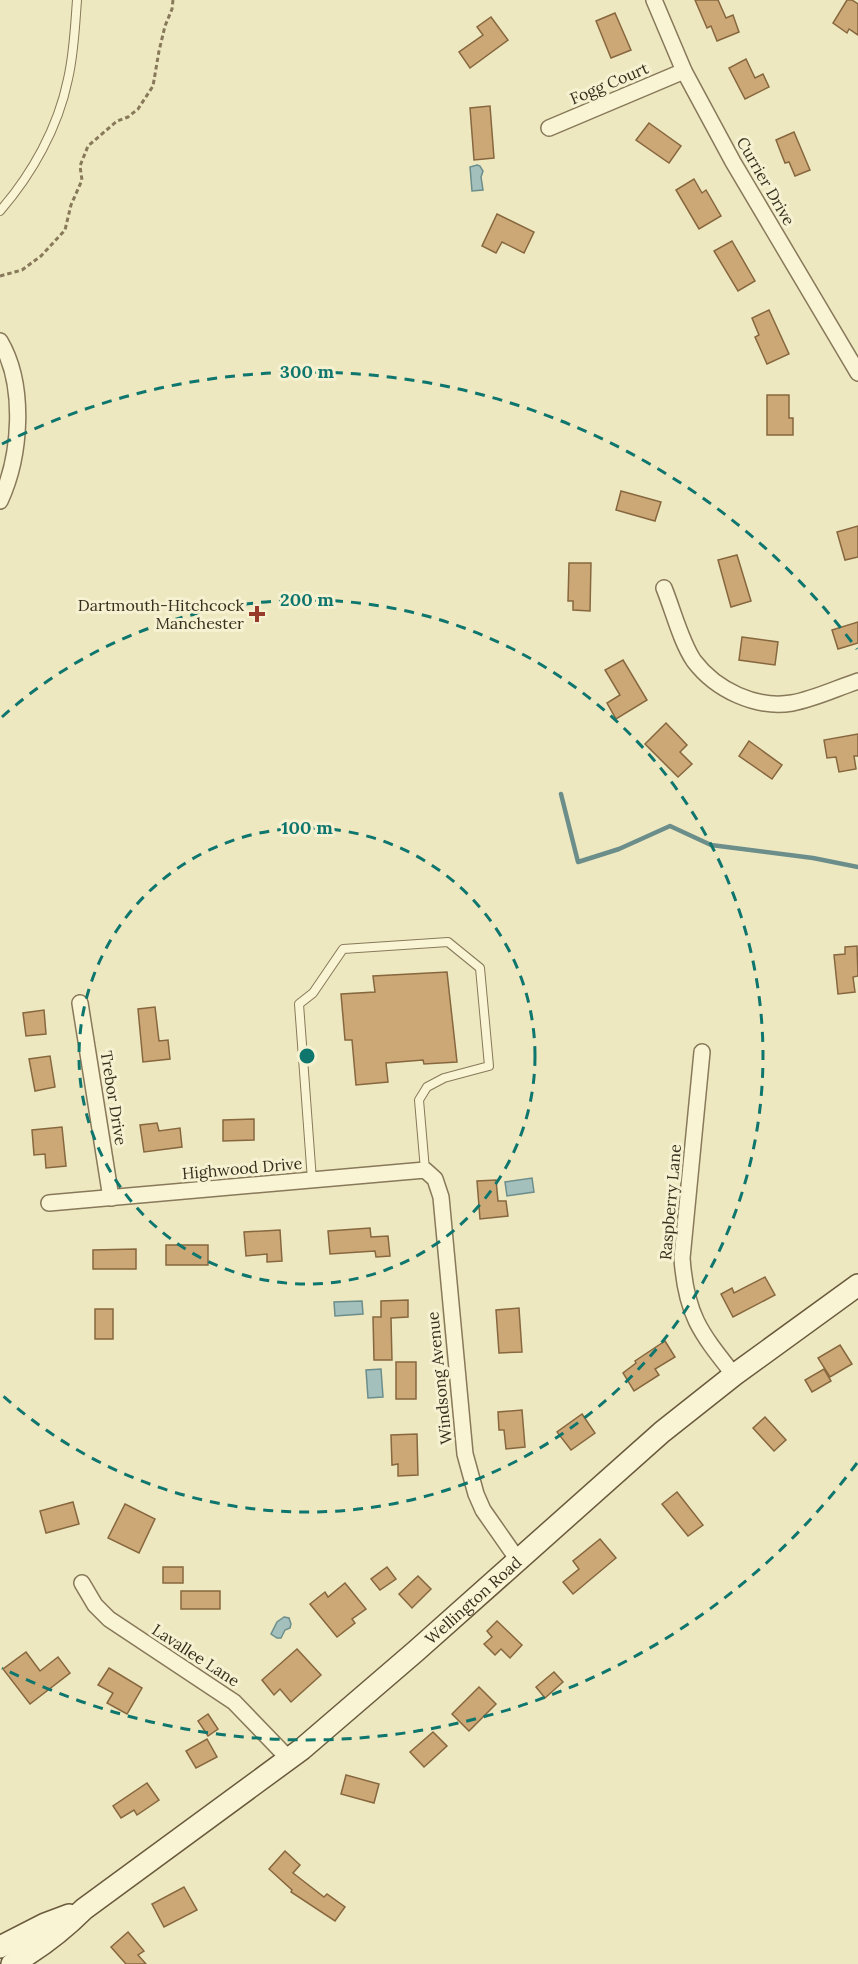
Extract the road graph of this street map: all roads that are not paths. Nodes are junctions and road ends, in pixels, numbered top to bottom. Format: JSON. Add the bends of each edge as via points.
{"nodes":[{"id":1,"x":77,"y":0,"type":"edge"},
{"id":2,"x":654,"y":0,"type":"edge"},
{"id":3,"x":684,"y":71,"type":"junction"},
{"id":4,"x":549,"y":128,"type":"dead end"},
{"id":5,"x":0,"y":211,"type":"edge"},
{"id":6,"x":0,"y":341,"type":"edge"},
{"id":7,"x":858,"y":373,"type":"edge"},
{"id":8,"x":0,"y":501,"type":"edge"},
{"id":9,"x":664,"y":588,"type":"dead end"},
{"id":10,"x":858,"y":681,"type":"edge"},
{"id":11,"x":80,"y":1003,"type":"dead end"},
{"id":12,"x":702,"y":1052,"type":"dead end"},
{"id":13,"x":430,"y":1175,"type":"junction"},
{"id":14,"x":312,"y":1180,"type":"junction"},
{"id":15,"x":111,"y":1198,"type":"junction"},
{"id":16,"x":49,"y":1203,"type":"dead end"},
{"id":17,"x":858,"y":1285,"type":"edge"},
{"id":18,"x":734,"y":1375,"type":"junction"},
{"id":19,"x":518,"y":1560,"type":"junction"},
{"id":20,"x":82,"y":1583,"type":"dead end"},
{"id":21,"x":289,"y":1759,"type":"junction"},
{"id":22,"x":84,"y":1909,"type":"junction"},
{"id":23,"x":0,"y":1947,"type":"edge"},
{"id":24,"x":12,"y":1964,"type":"edge"}],
"edges":[{"from":1,"to":5,"type":"lane","via":[[72,57],[63,96],[38,158]]},
{"from":2,"to":3,"type":"street","name":"Currier Drive"},
{"from":3,"to":4,"type":"street","name":"Fogg Court"},
{"from":3,"to":7,"type":"street","name":"Currier Drive"},
{"from":6,"to":8,"type":"street","via":[[15,387],[17,423],[14,458]]},
{"from":9,"to":10,"type":"street","via":[[694,660],[734,694],[770,704],[792,703]]},
{"from":11,"to":15,"type":"street","name":"Trebor Drive"},
{"from":12,"to":18,"type":"street","name":"Raspberry Lane","via":[[682,1258],[684,1281],[697,1325]]},
{"from":13,"to":14,"type":"street","name":"Highwood Drive"},
{"from":13,"to":14,"type":"lane","via":[[419,1100],[427,1087],[444,1078],[489,1066],[480,968],[448,942],[343,949],[313,993],[299,1004]]},
{"from":13,"to":19,"type":"street","name":"Windsong Avenue","via":[[441,1197],[465,1454],[483,1510]]},
{"from":14,"to":15,"type":"street","name":"Highwood Drive"},
{"from":15,"to":16,"type":"street","name":"Highwood Drive"},
{"from":17,"to":18,"type":"main road","name":"Wellington Road"},
{"from":18,"to":19,"type":"main road","name":"Wellington Road","via":[[646,1446]]},
{"from":19,"to":21,"type":"main road","name":"Wellington Road"},
{"from":20,"to":21,"type":"street","name":"Lavallee Lane","via":[[109,1619],[234,1702]]},
{"from":21,"to":22,"type":"main road","name":"Wellington Road"},
{"from":22,"to":23,"type":"main road","name":"Wellington Road"},
{"from":22,"to":24,"type":"main road","name":"Wellington Road","via":[[68,1925]]}]}
